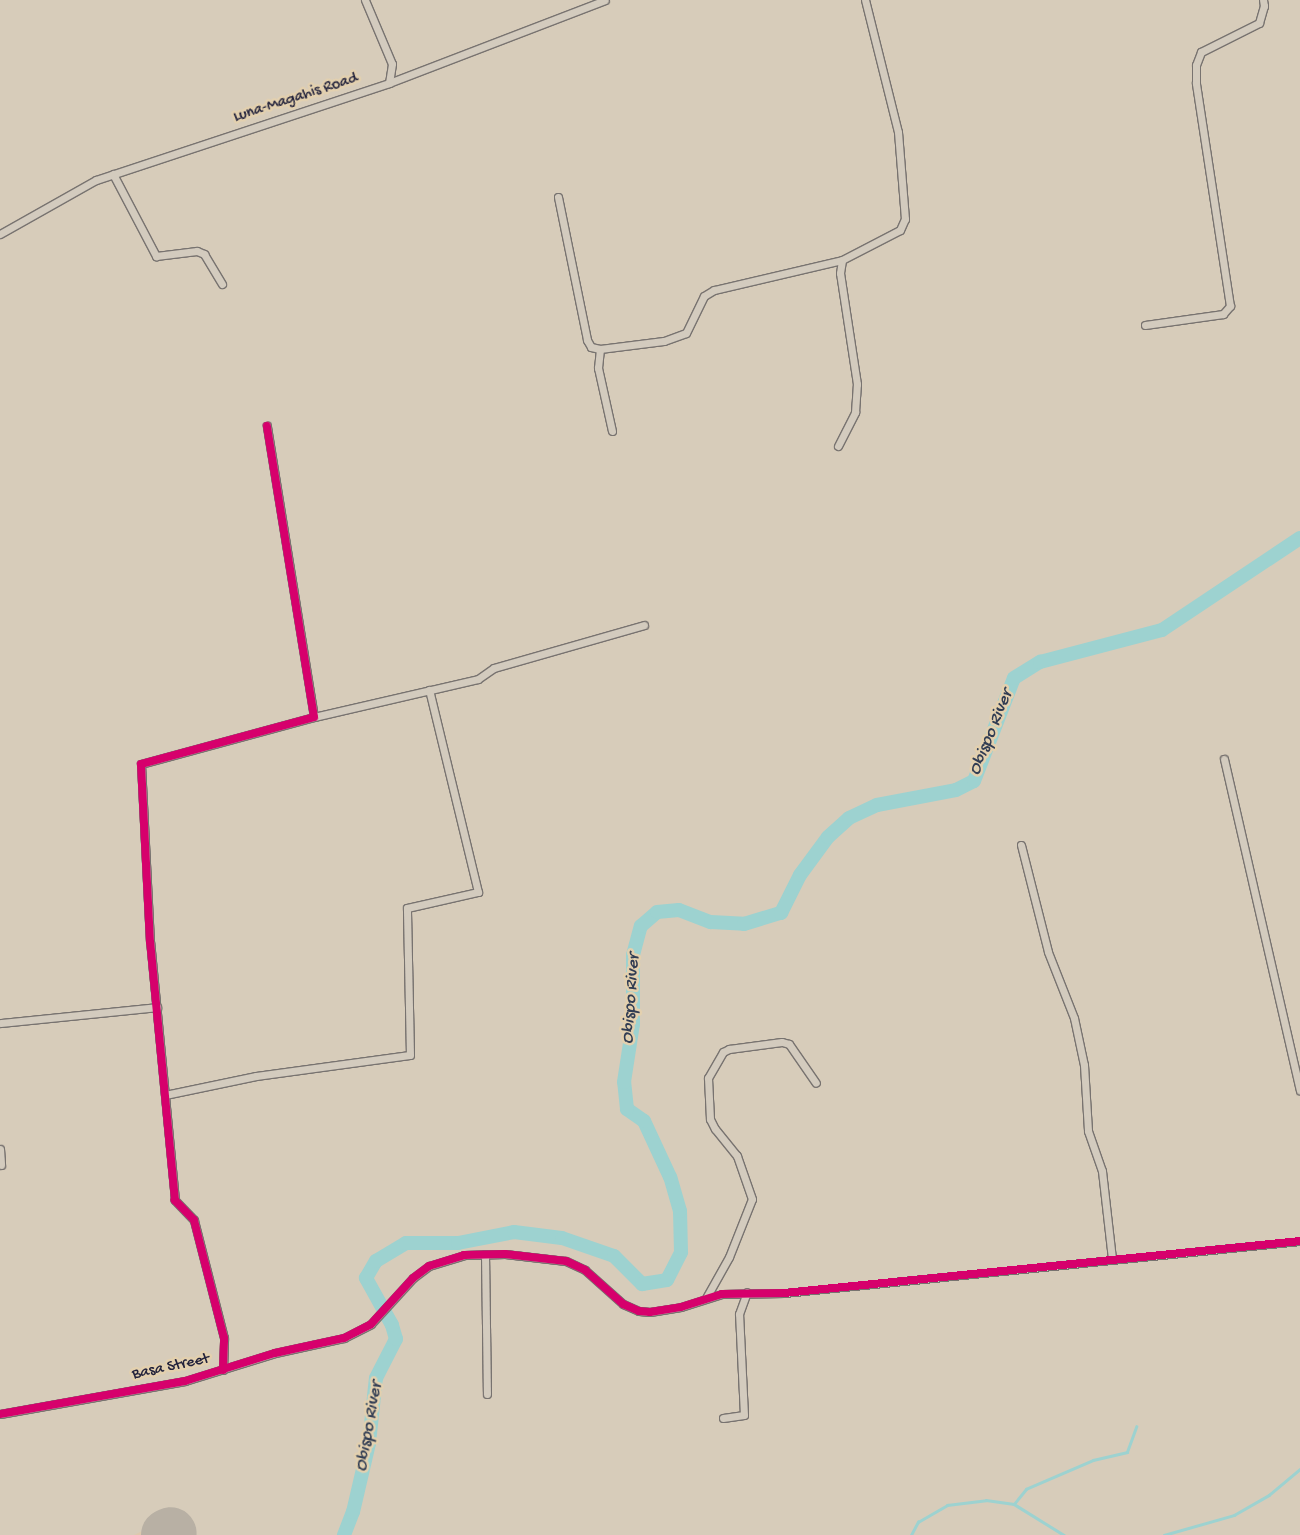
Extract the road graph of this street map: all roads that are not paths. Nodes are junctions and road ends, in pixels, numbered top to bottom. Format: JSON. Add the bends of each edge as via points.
{"nodes":[{"id":1,"x":366,"y":0,"type":"edge"},
{"id":2,"x":605,"y":0,"type":"edge"},
{"id":3,"x":865,"y":0,"type":"edge"},
{"id":4,"x":1263,"y":0,"type":"edge"},
{"id":5,"x":389,"y":83,"type":"junction"},
{"id":6,"x":113,"y":174,"type":"junction"},
{"id":7,"x":558,"y":197,"type":"dead end"},
{"id":8,"x":0,"y":234,"type":"edge"},
{"id":9,"x":842,"y":260,"type":"junction"},
{"id":10,"x":222,"y":284,"type":"dead end"},
{"id":11,"x":1144,"y":325,"type":"dead end"},
{"id":12,"x":600,"y":349,"type":"junction"},
{"id":13,"x":267,"y":426,"type":"dead end"},
{"id":14,"x":612,"y":431,"type":"dead end"},
{"id":15,"x":838,"y":446,"type":"dead end"},
{"id":16,"x":644,"y":625,"type":"dead end"},
{"id":17,"x":429,"y":690,"type":"junction"},
{"id":18,"x":314,"y":717,"type":"junction"},
{"id":19,"x":1224,"y":759,"type":"dead end"},
{"id":20,"x":1021,"y":845,"type":"dead end"},
{"id":21,"x":157,"y":1007,"type":"junction"},
{"id":22,"x":0,"y":1023,"type":"edge"},
{"id":23,"x":816,"y":1083,"type":"dead end"},
{"id":24,"x":1300,"y":1090,"type":"edge"},
{"id":25,"x":165,"y":1095,"type":"junction"},
{"id":26,"x":0,"y":1148,"type":"edge"},
{"id":27,"x":1,"y":1166,"type":"edge"},
{"id":28,"x":1300,"y":1241,"type":"edge"},
{"id":29,"x":485,"y":1254,"type":"junction"},
{"id":30,"x":1112,"y":1259,"type":"junction"},
{"id":31,"x":747,"y":1292,"type":"junction"},
{"id":32,"x":706,"y":1298,"type":"junction"},
{"id":33,"x":223,"y":1370,"type":"junction"},
{"id":34,"x":487,"y":1394,"type":"dead end"},
{"id":35,"x":0,"y":1414,"type":"edge"},
{"id":36,"x":723,"y":1418,"type":"dead end"}],
"edges":[{"from":1,"to":5,"type":"street","via":[[392,64]]},
{"from":2,"to":5,"type":"street","name":"Luna-Magahis Road"},
{"from":3,"to":9,"type":"street","via":[[898,132],[905,219],[900,230]]},
{"from":4,"to":11,"type":"street","via":[[1259,24],[1201,52],[1196,65],[1196,83],[1230,306],[1223,314]]},
{"from":5,"to":6,"type":"street","name":"Luna-Magahis Road"},
{"from":6,"to":8,"type":"street","name":"Luna-Magahis Road","via":[[96,180]]},
{"from":6,"to":10,"type":"street","via":[[156,256],[197,251],[204,254]]},
{"from":7,"to":12,"type":"street","via":[[587,340],[591,347]]},
{"from":9,"to":12,"type":"street","via":[[714,290],[704,296],[686,333],[664,341]]},
{"from":9,"to":15,"type":"street","via":[[840,273],[857,384],[855,412]]},
{"from":12,"to":14,"type":"street","via":[[598,368]]},
{"from":13,"to":18,"type":"street"},
{"from":16,"to":17,"type":"street","via":[[494,668],[478,678]]},
{"from":17,"to":18,"type":"street"},
{"from":17,"to":25,"type":"street","via":[[478,892],[407,908],[410,1055],[256,1076]]},
{"from":18,"to":21,"type":"street","via":[[141,764]]},
{"from":19,"to":24,"type":"street"},
{"from":20,"to":30,"type":"street","via":[[1048,952],[1074,1018],[1084,1065],[1088,1131],[1102,1171]]},
{"from":21,"to":22,"type":"street"},
{"from":21,"to":25,"type":"street"},
{"from":23,"to":32,"type":"street","via":[[789,1044],[782,1042],[728,1049],[708,1078],[710,1118],[737,1156],[752,1199],[729,1257]]},
{"from":25,"to":33,"type":"street","via":[[175,1200],[194,1220],[224,1338]]},
{"from":26,"to":27,"type":"street"},
{"from":28,"to":30,"type":"street"},
{"from":29,"to":32,"type":"street","via":[[550,1256],[566,1260],[585,1270],[611,1296],[639,1311],[681,1307]]},
{"from":29,"to":33,"type":"street","name":"Basa Street","via":[[464,1254],[435,1263],[413,1278],[371,1324],[344,1338],[275,1352]]},
{"from":29,"to":34,"type":"street"},
{"from":30,"to":31,"type":"street","via":[[784,1293]]},
{"from":31,"to":32,"type":"street"},
{"from":31,"to":36,"type":"street","via":[[739,1314],[744,1415]]},
{"from":33,"to":35,"type":"street","name":"Basa Street","via":[[185,1381]]}]}
